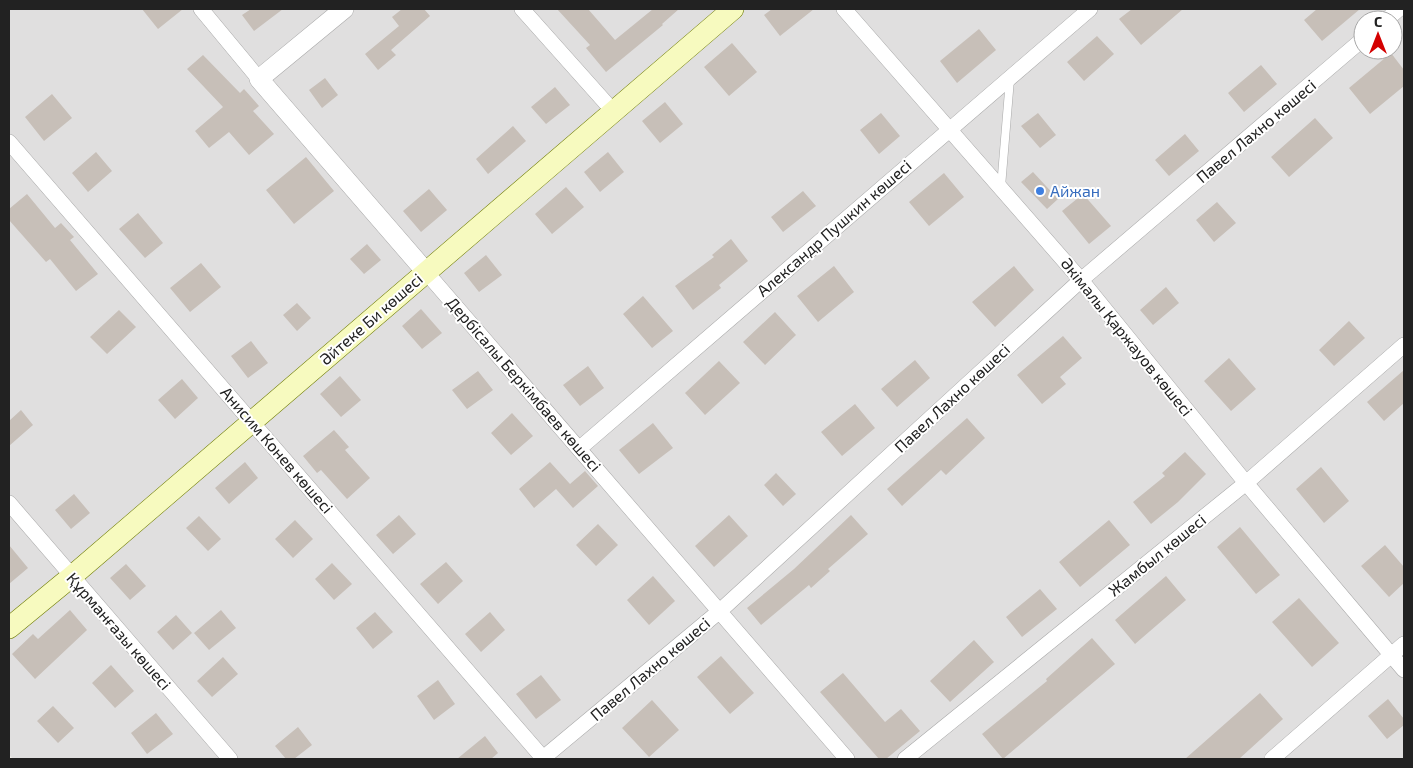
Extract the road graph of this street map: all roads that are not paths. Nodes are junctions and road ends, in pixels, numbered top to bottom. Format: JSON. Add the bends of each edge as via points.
{"nodes":[{"id":1,"x":201,"y":9,"type":"edge"},
{"id":2,"x":344,"y":9,"type":"edge"},
{"id":3,"x":522,"y":9,"type":"edge"},
{"id":4,"x":733,"y":9,"type":"edge"},
{"id":5,"x":844,"y":9,"type":"edge"},
{"id":6,"x":1090,"y":9,"type":"edge"},
{"id":7,"x":1353,"y":48,"type":"edge"},
{"id":8,"x":1010,"y":77,"type":"junction"},
{"id":9,"x":259,"y":79,"type":"junction"},
{"id":10,"x":613,"y":111,"type":"junction"},
{"id":11,"x":949,"y":129,"type":"junction"},
{"id":12,"x":9,"y":142,"type":"edge"},
{"id":13,"x":1001,"y":188,"type":"junction"},
{"id":14,"x":426,"y":272,"type":"junction"},
{"id":15,"x":1081,"y":280,"type":"junction"},
{"id":16,"x":1404,"y":345,"type":"edge"},
{"id":17,"x":253,"y":421,"type":"junction"},
{"id":18,"x":580,"y":448,"type":"junction"},
{"id":19,"x":1246,"y":483,"type":"junction"},
{"id":20,"x":9,"y":503,"type":"edge"},
{"id":21,"x":71,"y":577,"type":"junction"},
{"id":22,"x":721,"y":610,"type":"junction"},
{"id":23,"x":9,"y":628,"type":"edge"},
{"id":24,"x":1404,"y":644,"type":"edge"},
{"id":25,"x":1392,"y":655,"type":"junction"},
{"id":26,"x":1404,"y":670,"type":"edge"},
{"id":27,"x":230,"y":759,"type":"edge"},
{"id":28,"x":543,"y":759,"type":"edge"},
{"id":29,"x":847,"y":759,"type":"edge"},
{"id":30,"x":905,"y":759,"type":"edge"},
{"id":31,"x":1272,"y":759,"type":"edge"}],
"edges":[{"from":1,"to":9,"type":"street","name":"Дербісалы Беркімбаев көшесі"},
{"from":2,"to":9,"type":"street"},
{"from":3,"to":10,"type":"street"},
{"from":4,"to":10,"type":"main road","name":"Әйтеке Би көшесі"},
{"from":5,"to":11,"type":"street","name":"Әкімалы Қаржауов көшесі"},
{"from":6,"to":8,"type":"street","name":"Александр Пушкин көшесі"},
{"from":7,"to":15,"type":"street","name":"Павел Лахно көшесі"},
{"from":8,"to":11,"type":"street","name":"Александр Пушкин көшесі"},
{"from":8,"to":13,"type":"lane"},
{"from":9,"to":14,"type":"street","name":"Дербісалы Беркімбаев көшесі"},
{"from":10,"to":14,"type":"main road","name":"Әйтеке Би көшесі"},
{"from":11,"to":13,"type":"street","name":"Әкімалы Қаржауов көшесі"},
{"from":11,"to":18,"type":"street","name":"Александр Пушкин көшесі"},
{"from":12,"to":17,"type":"street","name":"Анисим Конев көшесі"},
{"from":13,"to":15,"type":"street","name":"Әкімалы Қаржауов көшесі"},
{"from":14,"to":17,"type":"main road","name":"Әйтеке Би көшесі"},
{"from":14,"to":18,"type":"street","name":"Дербісалы Беркімбаев көшесі"},
{"from":15,"to":19,"type":"street","name":"Әкімалы Қаржауов көшесі"},
{"from":15,"to":22,"type":"street","name":"Павел Лахно көшесі"},
{"from":16,"to":19,"type":"street","name":"Жамбыл көшесі"},
{"from":17,"to":21,"type":"main road","name":"Әйтеке Би көшесі"},
{"from":17,"to":28,"type":"street","name":"Анисим Конев көшесі"},
{"from":18,"to":22,"type":"street","name":"Дербісалы Беркімбаев көшесі"},
{"from":19,"to":25,"type":"street","name":"Әкімалы Қаржауов көшесі"},
{"from":19,"to":30,"type":"street","name":"Жамбыл көшесі"},
{"from":20,"to":21,"type":"street","name":"Құрманғазы көшесі"},
{"from":21,"to":23,"type":"main road","name":"Әйтеке Би көшесі"},
{"from":21,"to":27,"type":"street","name":"Құрманғазы көшесі"},
{"from":22,"to":28,"type":"street","name":"Павел Лахно көшесі"},
{"from":22,"to":29,"type":"street","name":"Дербісалы Беркімбаев көшесі"},
{"from":24,"to":25,"type":"street"},
{"from":25,"to":26,"type":"street","name":"Әкімалы Қаржауов көшесі"},
{"from":25,"to":31,"type":"street"}]}
